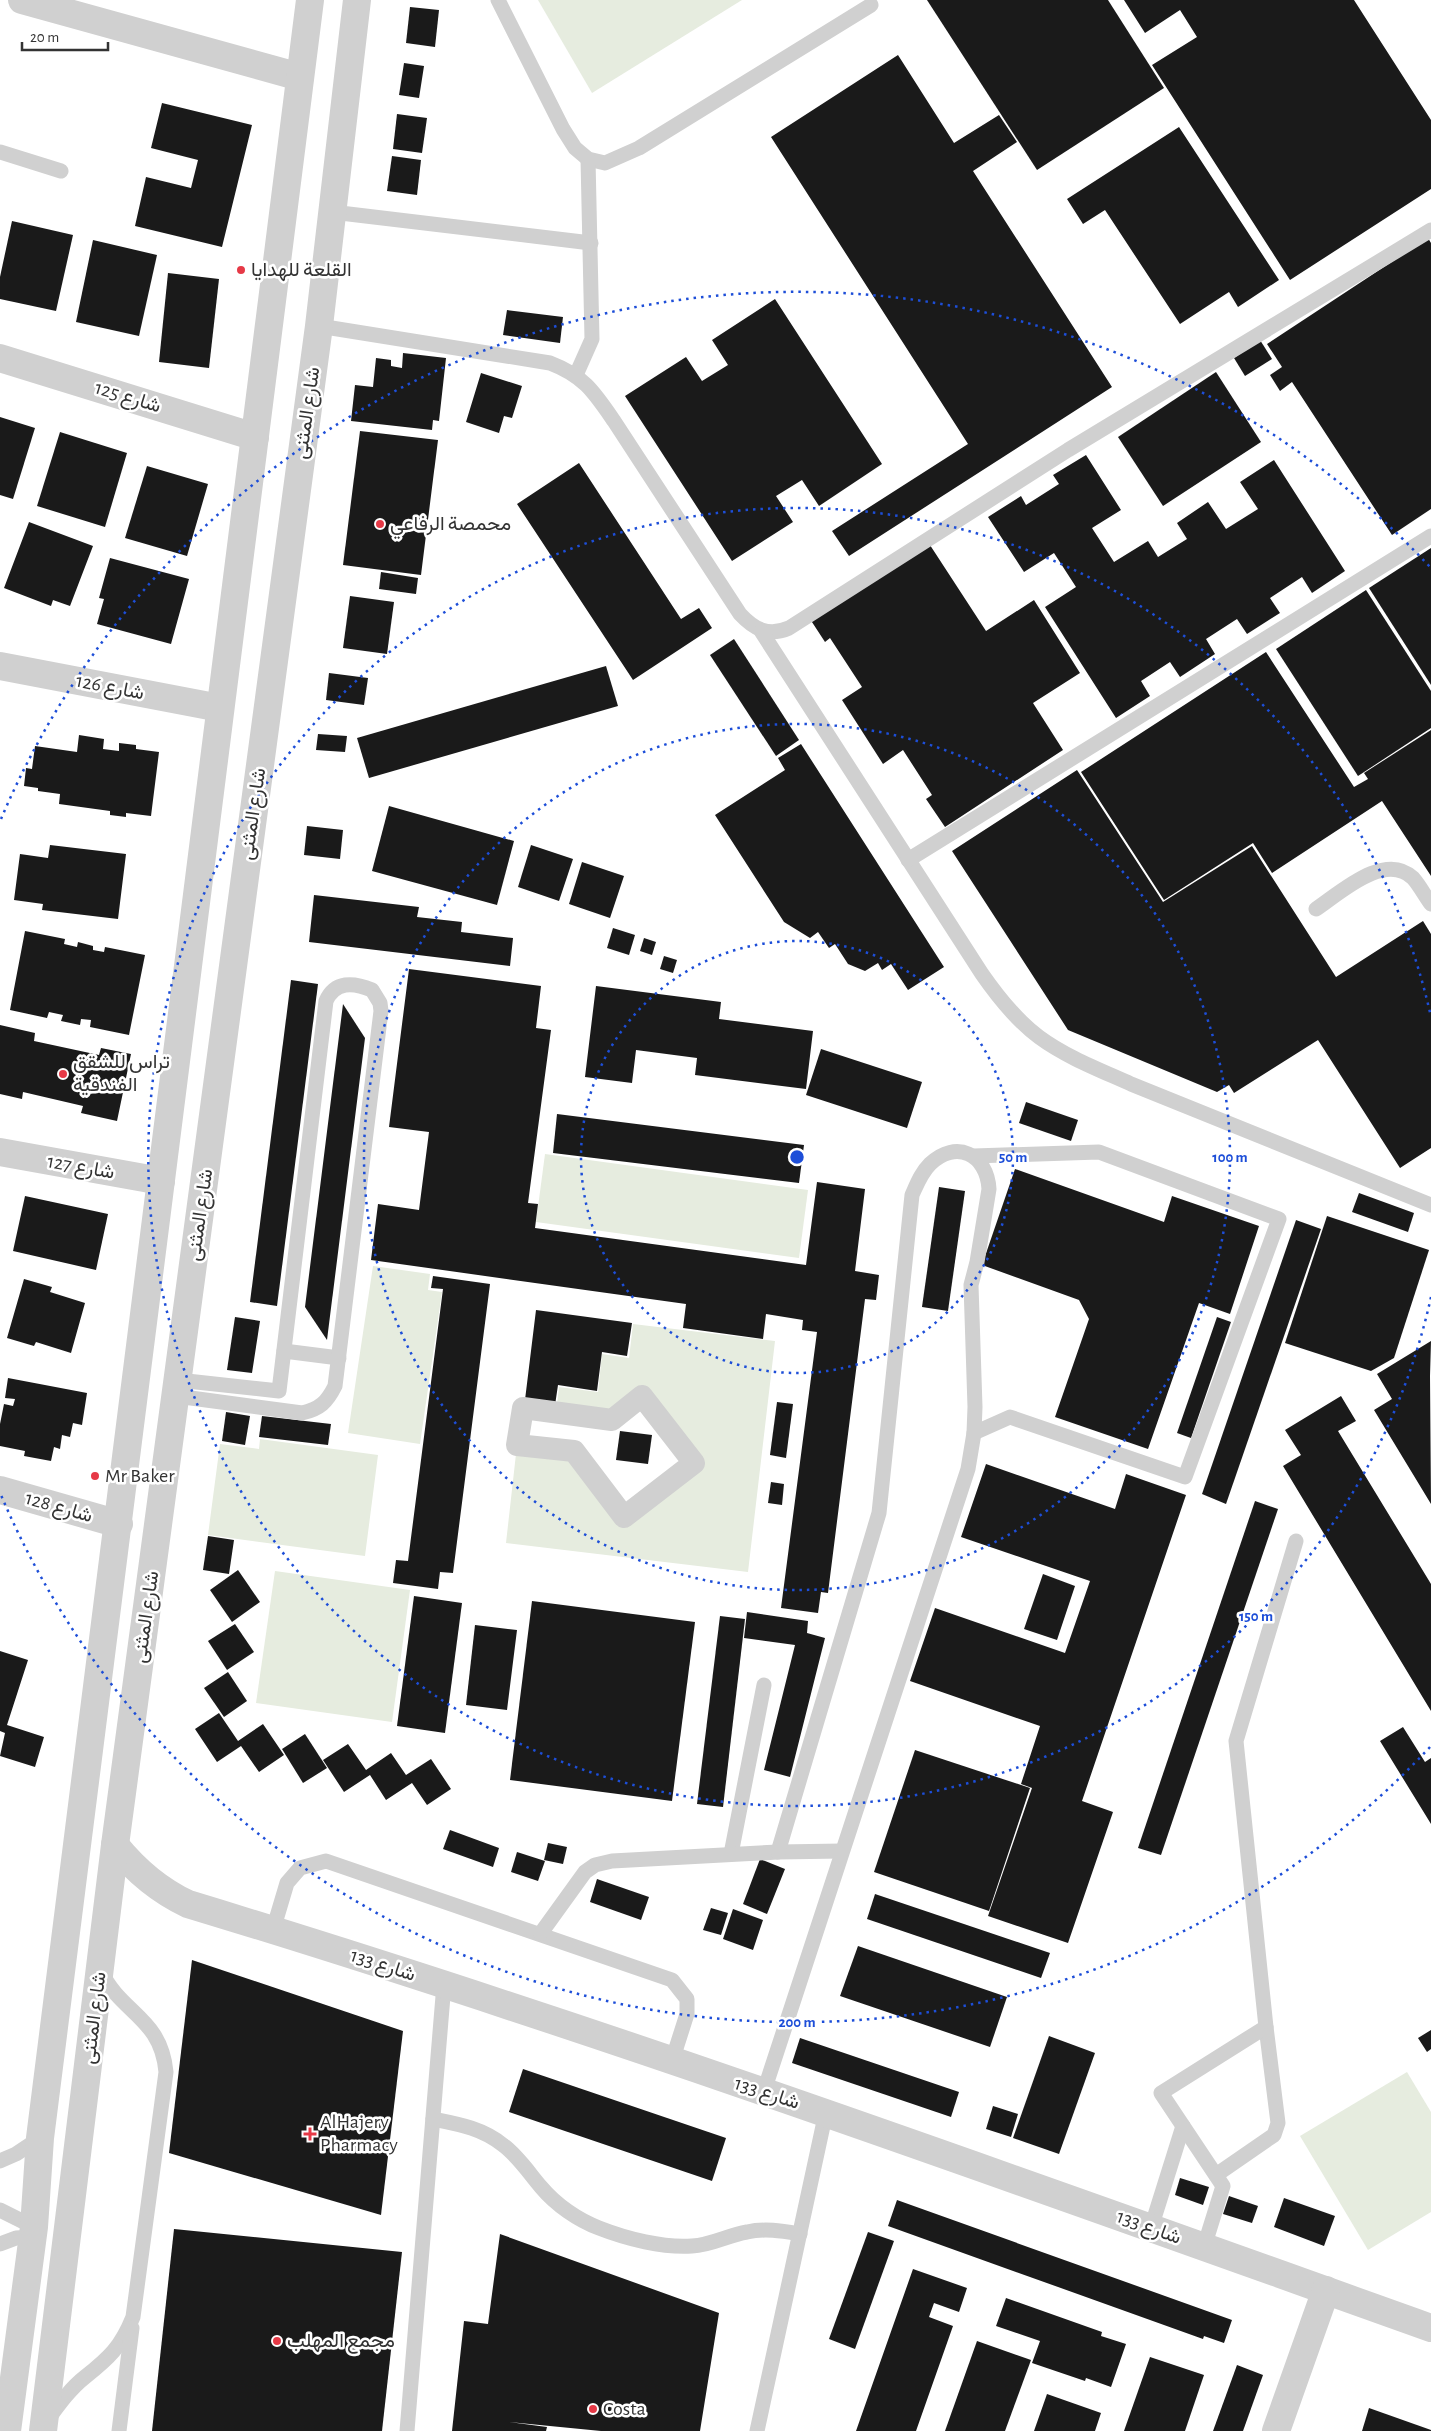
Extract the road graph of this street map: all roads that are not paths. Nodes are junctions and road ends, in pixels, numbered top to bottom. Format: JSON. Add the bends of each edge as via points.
{"nodes":[{"id":1,"x":22,"y":0,"type":"edge"},
{"id":2,"x":310,"y":0,"type":"edge"},
{"id":3,"x":357,"y":0,"type":"edge"},
{"id":4,"x":498,"y":0,"type":"edge"},
{"id":5,"x":871,"y":5,"type":"dead end"},
{"id":6,"x":300,"y":77,"type":"junction"},
{"id":7,"x":0,"y":152,"type":"edge"},
{"id":8,"x":588,"y":159,"type":"junction"},
{"id":9,"x":61,"y":171,"type":"dead end"},
{"id":10,"x":332,"y":212,"type":"junction"},
{"id":11,"x":1431,"y":230,"type":"edge"},
{"id":12,"x":591,"y":243,"type":"junction"},
{"id":13,"x":319,"y":326,"type":"junction"},
{"id":14,"x":0,"y":358,"type":"edge"},
{"id":15,"x":576,"y":375,"type":"junction"},
{"id":16,"x":255,"y":437,"type":"junction"},
{"id":17,"x":1431,"y":536,"type":"edge"},
{"id":18,"x":761,"y":631,"type":"junction"},
{"id":19,"x":0,"y":666,"type":"edge"},
{"id":20,"x":220,"y":708,"type":"junction"},
{"id":21,"x":908,"y":860,"type":"junction"},
{"id":22,"x":1431,"y":904,"type":"edge"},
{"id":23,"x":1316,"y":909,"type":"dead end"},
{"id":24,"x":0,"y":1152,"type":"edge"},
{"id":25,"x":974,"y":1156,"type":"junction"},
{"id":26,"x":161,"y":1181,"type":"junction"},
{"id":27,"x":1431,"y":1205,"type":"edge"},
{"id":28,"x":284,"y":1351,"type":"junction"},
{"id":29,"x":339,"y":1358,"type":"junction"},
{"id":30,"x":177,"y":1388,"type":"junction"},
{"id":31,"x":974,"y":1433,"type":"junction"},
{"id":32,"x":574,"y":1452,"type":"joint"},
{"id":33,"x":0,"y":1490,"type":"edge"},
{"id":34,"x":119,"y":1524,"type":"junction"},
{"id":35,"x":1296,"y":1542,"type":"dead end"},
{"id":36,"x":764,"y":1685,"type":"dead end"},
{"id":37,"x":115,"y":1845,"type":"junction"},
{"id":38,"x":778,"y":1852,"type":"junction"},
{"id":39,"x":842,"y":1852,"type":"junction"},
{"id":40,"x":731,"y":1854,"type":"junction"},
{"id":41,"x":273,"y":1930,"type":"junction"},
{"id":42,"x":542,"y":1933,"type":"junction"},
{"id":43,"x":100,"y":1968,"type":"junction"},
{"id":44,"x":444,"y":1984,"type":"junction"},
{"id":45,"x":1266,"y":2027,"type":"junction"},
{"id":46,"x":672,"y":2062,"type":"junction"},
{"id":47,"x":764,"y":2091,"type":"junction"},
{"id":48,"x":826,"y":2112,"type":"junction"},
{"id":49,"x":433,"y":2119,"type":"junction"},
{"id":50,"x":1183,"y":2126,"type":"junction"},
{"id":51,"x":40,"y":2138,"type":"junction"},
{"id":52,"x":0,"y":2161,"type":"edge"},
{"id":53,"x":1216,"y":2175,"type":"junction"},
{"id":54,"x":0,"y":2210,"type":"edge"},
{"id":55,"x":1151,"y":2228,"type":"junction"},
{"id":56,"x":33,"y":2232,"type":"junction"},
{"id":57,"x":800,"y":2234,"type":"junction"},
{"id":58,"x":0,"y":2244,"type":"edge"},
{"id":59,"x":1204,"y":2247,"type":"junction"},
{"id":60,"x":1326,"y":2290,"type":"junction"},
{"id":61,"x":133,"y":2317,"type":"junction"},
{"id":62,"x":1431,"y":2328,"type":"edge"},
{"id":63,"x":44,"y":2428,"type":"edge"},
{"id":64,"x":7,"y":2431,"type":"edge"},
{"id":65,"x":119,"y":2431,"type":"edge"},
{"id":66,"x":407,"y":2431,"type":"edge"},
{"id":67,"x":757,"y":2431,"type":"edge"},
{"id":68,"x":1276,"y":2431,"type":"edge"}],
"edges":[{"from":1,"to":6,"type":"street"},
{"from":2,"to":6,"type":"street","name":"شارع المثنى"},
{"from":3,"to":10,"type":"street","name":"شارع المثنى"},
{"from":4,"to":8,"type":"lane","via":[[563,128]]},
{"from":5,"to":8,"type":"lane","via":[[639,148],[605,163]]},
{"from":6,"to":16,"type":"street","name":"شارع المثنى"},
{"from":7,"to":9,"type":"lane"},
{"from":8,"to":12,"type":"lane"},
{"from":10,"to":12,"type":"lane"},
{"from":10,"to":13,"type":"street","name":"شارع المثنى"},
{"from":11,"to":18,"type":"lane","via":[[1068,450],[789,628]]},
{"from":12,"to":15,"type":"lane","via":[[592,339]]},
{"from":13,"to":15,"type":"lane","via":[[550,363]]},
{"from":13,"to":30,"type":"street","name":"شارع المثنى"},
{"from":14,"to":16,"type":"street","name":"شارع 125"},
{"from":15,"to":18,"type":"lane","via":[[596,395],[614,421],[740,614]]},
{"from":16,"to":20,"type":"street","name":"شارع المثنى"},
{"from":17,"to":21,"type":"lane"},
{"from":18,"to":21,"type":"lane"},
{"from":19,"to":20,"type":"street","name":"شارع 126"},
{"from":20,"to":26,"type":"street","name":"شارع المثنى"},
{"from":21,"to":27,"type":"lane","via":[[982,974],[1013,1015],[1039,1037],[1086,1064],[1131,1084]]},
{"from":22,"to":23,"type":"lane","via":[[1412,877],[1389,869],[1376,870],[1365,876]]},
{"from":24,"to":26,"type":"street","name":"شارع 127"},
{"from":25,"to":31,"type":"lane","via":[[983,1165],[989,1189],[971,1285]]},
{"from":25,"to":31,"type":"lane","via":[[1099,1152],[1279,1219],[1185,1477],[1010,1417]]},
{"from":25,"to":38,"type":"lane","via":[[953,1151],[942,1155],[929,1165],[912,1195],[879,1513]]},
{"from":26,"to":34,"type":"street","name":"شارع المثنى"},
{"from":28,"to":29,"type":"lane"},
{"from":28,"to":29,"type":"lane","via":[[326,1001],[336,986],[343,984],[372,990],[381,1011]]},
{"from":28,"to":30,"type":"lane","via":[[279,1392]]},
{"from":29,"to":30,"type":"lane","via":[[336,1386],[328,1400],[316,1410],[285,1411]]},
{"from":30,"to":37,"type":"street","name":"شارع المثنى"},
{"from":31,"to":39,"type":"lane","via":[[968,1469]]},
{"from":32,"to":32,"type":"street","via":[[517,1445],[523,1408],[612,1420],[642,1396],[694,1464],[624,1517]]},
{"from":33,"to":34,"type":"street","name":"شارع 128"},
{"from":34,"to":51,"type":"street","name":"شارع المثنى"},
{"from":35,"to":45,"type":"lane","via":[[1236,1741]]},
{"from":36,"to":40,"type":"lane"},
{"from":37,"to":41,"type":"street","name":"شارع 133","via":[[147,1880],[167,1894],[188,1904]]},
{"from":37,"to":43,"type":"street","name":"شارع المثنى"},
{"from":38,"to":39,"type":"lane"},
{"from":38,"to":40,"type":"lane"},
{"from":39,"to":47,"type":"lane"},
{"from":40,"to":42,"type":"lane","via":[[612,1861],[595,1865],[585,1872]]},
{"from":41,"to":42,"type":"lane","via":[[287,1883],[300,1868],[326,1860]]},
{"from":41,"to":44,"type":"street","name":"شارع 133"},
{"from":42,"to":46,"type":"lane","via":[[672,1980],[687,1999],[687,2014]]},
{"from":43,"to":61,"type":"lane","via":[[110,1988],[155,2033],[166,2072]]},
{"from":43,"to":63,"type":"street","name":"شارع المثنى"},
{"from":44,"to":46,"type":"street","name":"شارع 133"},
{"from":44,"to":49,"type":"lane"},
{"from":45,"to":50,"type":"lane","via":[[1161,2093]]},
{"from":45,"to":53,"type":"lane","via":[[1278,2123],[1274,2134]]},
{"from":46,"to":47,"type":"street","name":"شارع 133"},
{"from":47,"to":48,"type":"street","name":"شارع 133"},
{"from":48,"to":55,"type":"street","name":"شارع 133"},
{"from":48,"to":57,"type":"lane"},
{"from":49,"to":57,"type":"lane","via":[[472,2127],[489,2135],[517,2157],[559,2205],[577,2218],[618,2235],[673,2246],[692,2246],[711,2244],[746,2232],[773,2230]]},
{"from":49,"to":66,"type":"lane"},
{"from":50,"to":53,"type":"lane"},
{"from":50,"to":55,"type":"lane"},
{"from":51,"to":52,"type":"lane"},
{"from":51,"to":56,"type":"street","name":"شارع المثنى"},
{"from":53,"to":59,"type":"lane","via":[[1223,2186]]},
{"from":54,"to":56,"type":"lane"},
{"from":55,"to":59,"type":"street","name":"شارع 133"},
{"from":56,"to":58,"type":"lane"},
{"from":56,"to":64,"type":"street","name":"شارع المثنى"},
{"from":57,"to":67,"type":"lane"},
{"from":59,"to":60,"type":"street","name":"شارع 133"},
{"from":60,"to":62,"type":"street","name":"شارع 133"},
{"from":60,"to":68,"type":"street"},
{"from":61,"to":63,"type":"lane","via":[[118,2347],[70,2392]]},
{"from":61,"to":65,"type":"lane"}]}
